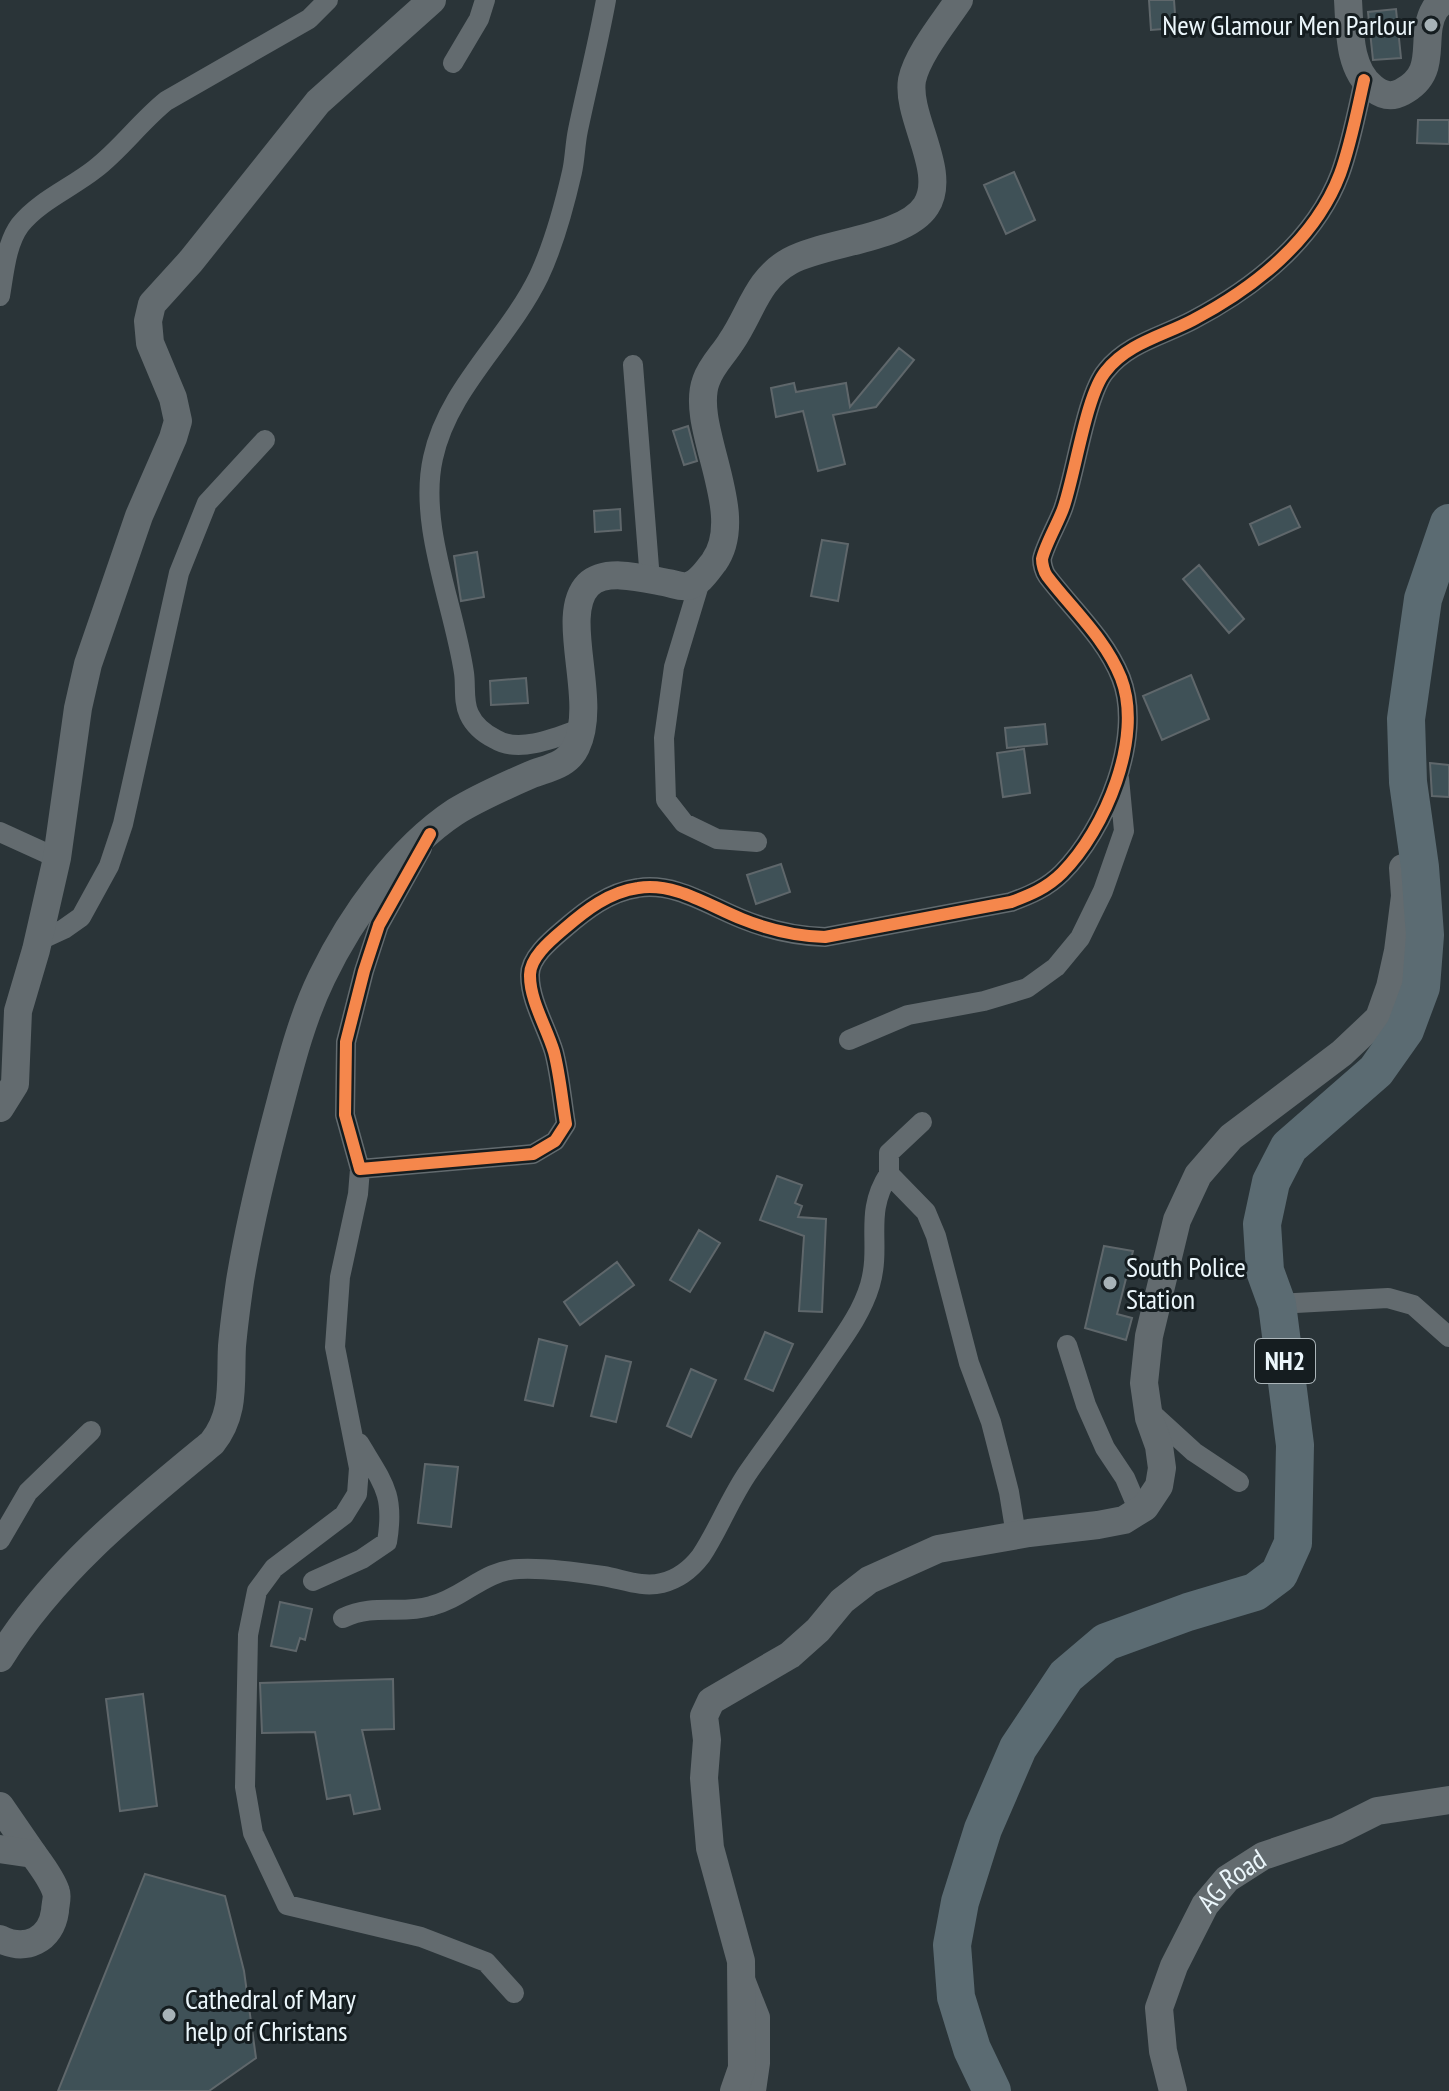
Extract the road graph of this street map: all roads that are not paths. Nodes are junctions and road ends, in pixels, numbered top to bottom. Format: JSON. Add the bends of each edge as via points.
{"nodes":[{"id":1,"x":328,"y":0,"type":"edge"},
{"id":2,"x":432,"y":0,"type":"edge"},
{"id":3,"x":485,"y":0,"type":"edge"},
{"id":4,"x":606,"y":0,"type":"edge"},
{"id":5,"x":959,"y":0,"type":"edge"},
{"id":6,"x":1348,"y":0,"type":"edge"},
{"id":7,"x":1444,"y":0,"type":"edge"},
{"id":8,"x":453,"y":63,"type":"dead end"},
{"id":9,"x":1364,"y":80,"type":"junction"},
{"id":10,"x":0,"y":296,"type":"edge"},
{"id":11,"x":633,"y":365,"type":"dead end"},
{"id":12,"x":265,"y":440,"type":"dead end"},
{"id":13,"x":1449,"y":523,"type":"edge"},
{"id":14,"x":701,"y":578,"type":"junction"},
{"id":15,"x":650,"y":580,"type":"junction"},
{"id":16,"x":1406,"y":719,"type":"junction"},
{"id":17,"x":582,"y":728,"type":"junction"},
{"id":18,"x":1118,"y":774,"type":"junction"},
{"id":19,"x":0,"y":832,"type":"edge"},
{"id":20,"x":430,"y":834,"type":"junction"},
{"id":21,"x":757,"y":842,"type":"dead end"},
{"id":22,"x":57,"y":858,"type":"junction"},
{"id":23,"x":38,"y":941,"type":"junction"},
{"id":24,"x":849,"y":1040,"type":"dead end"},
{"id":25,"x":0,"y":1108,"type":"edge"},
{"id":26,"x":922,"y":1122,"type":"dead end"},
{"id":27,"x":360,"y":1169,"type":"junction"},
{"id":28,"x":889,"y":1174,"type":"junction"},
{"id":29,"x":1277,"y":1304,"type":"junction"},
{"id":30,"x":1449,"y":1337,"type":"edge"},
{"id":31,"x":1067,"y":1345,"type":"dead end"},
{"id":32,"x":1148,"y":1410,"type":"junction"},
{"id":33,"x":351,"y":1429,"type":"junction"},
{"id":34,"x":91,"y":1431,"type":"dead end"},
{"id":35,"x":1239,"y":1482,"type":"dead end"},
{"id":36,"x":1139,"y":1511,"type":"junction"},
{"id":37,"x":1016,"y":1535,"type":"junction"},
{"id":38,"x":0,"y":1540,"type":"edge"},
{"id":39,"x":313,"y":1581,"type":"dead end"},
{"id":40,"x":343,"y":1618,"type":"dead end"},
{"id":41,"x":0,"y":1658,"type":"edge"},
{"id":42,"x":1449,"y":1800,"type":"edge"},
{"id":43,"x":0,"y":1806,"type":"edge"},
{"id":44,"x":0,"y":1849,"type":"edge"},
{"id":45,"x":33,"y":1854,"type":"junction"},
{"id":46,"x":0,"y":1939,"type":"edge"},
{"id":47,"x":741,"y":1968,"type":"junction"},
{"id":48,"x":514,"y":1993,"type":"dead end"},
{"id":49,"x":734,"y":2091,"type":"edge"},
{"id":50,"x":756,"y":2091,"type":"edge"},
{"id":51,"x":992,"y":2091,"type":"edge"},
{"id":52,"x":1173,"y":2091,"type":"edge"}],
"edges":[{"from":1,"to":10,"type":"street","via":[[309,19],[166,101],[118,150],[44,204],[11,243]]},
{"from":2,"to":22,"type":"main road","via":[[318,102],[152,304],[150,343],[178,421],[88,664]]},
{"from":3,"to":8,"type":"street"},
{"from":4,"to":17,"type":"street","via":[[573,170],[540,274],[451,407],[432,463],[432,526],[471,718],[498,742],[516,745]]},
{"from":5,"to":14,"type":"main road","via":[[912,81],[933,179],[925,209],[897,228],[791,260],[770,276],[707,377],[705,416],[725,524],[722,550]]},
{"from":6,"to":9,"type":"main road","via":[[1353,57]]},
{"from":7,"to":9,"type":"main road","via":[[1435,9],[1427,62],[1415,83],[1389,96]]},
{"from":9,"to":18,"type":"street","via":[[1340,175],[1304,232],[1239,294],[1119,357],[1103,373],[1092,404],[1064,507],[1042,559],[1044,573],[1093,632],[1121,680],[1126,748]]},
{"from":11,"to":15,"type":"street"},
{"from":12,"to":23,"type":"street","via":[[207,503],[179,573],[109,866],[81,917]]},
{"from":13,"to":16,"type":"highway","number":"NH2","via":[[1423,599]]},
{"from":14,"to":15,"type":"main road","via":[[686,586]]},
{"from":14,"to":21,"type":"street","via":[[674,667],[664,738],[666,800],[684,823],[717,839]]},
{"from":15,"to":17,"type":"main road","via":[[600,576],[581,595],[576,628]]},
{"from":16,"to":29,"type":"highway","number":"NH2","via":[[1425,935],[1421,987],[1405,1030],[1376,1071],[1289,1147],[1271,1182],[1262,1224],[1265,1271]]},
{"from":16,"to":32,"type":"main road","via":[[1401,848],[1405,896],[1398,951],[1379,1018],[1342,1053],[1231,1137],[1198,1175],[1177,1220],[1149,1336],[1144,1383]]},
{"from":17,"to":20,"type":"main road","via":[[575,751],[559,765],[455,812]]},
{"from":18,"to":24,"type":"street","via":[[1124,831],[1080,938],[1056,967],[1027,988],[908,1015]]},
{"from":18,"to":27,"type":"street","via":[[1089,836],[1063,872],[1039,891],[1011,902],[825,937],[780,932],[682,892],[639,888],[600,901],[535,958],[529,975],[555,1055],[566,1124],[555,1141],[533,1154]]},
{"from":19,"to":22,"type":"street"},
{"from":20,"to":27,"type":"street","via":[[379,925],[346,1042],[345,1115]]},
{"from":20,"to":41,"type":"main road","via":[[392,868],[353,922],[322,977],[295,1045],[246,1245],[232,1345],[230,1406],[223,1428],[105,1532],[18,1630]]},
{"from":22,"to":23,"type":"main road"},
{"from":23,"to":25,"type":"main road","via":[[18,1011],[15,1084]]},
{"from":26,"to":28,"type":"street","via":[[889,1153]]},
{"from":27,"to":33,"type":"street","via":[[335,1334]]},
{"from":28,"to":37,"type":"street","via":[[926,1212],[936,1236],[1006,1478]]},
{"from":28,"to":40,"type":"street","via":[[872,1216],[870,1283],[857,1316],[747,1474],[686,1573],[661,1583],[634,1584],[517,1569],[492,1573],[455,1598],[429,1607],[360,1610]]},
{"from":29,"to":30,"type":"street","via":[[1388,1298],[1413,1305]]},
{"from":29,"to":51,"type":"highway","number":"NH2","via":[[1295,1445],[1293,1543],[1279,1574],[1255,1592],[1106,1642],[1066,1676],[1018,1748],[983,1829],[952,1945],[956,1997]]},
{"from":31,"to":36,"type":"street","via":[[1086,1405]]},
{"from":32,"to":35,"type":"street","via":[[1194,1452]]},
{"from":32,"to":36,"type":"main road","via":[[1162,1468],[1159,1486]]},
{"from":33,"to":39,"type":"street","via":[[390,1500],[387,1542]]},
{"from":33,"to":48,"type":"street","via":[[359,1468],[357,1494],[344,1515],[274,1568],[257,1591],[248,1635],[245,1772],[253,1833],[287,1905],[421,1937],[486,1962]]},
{"from":34,"to":38,"type":"street","via":[[28,1492]]},
{"from":36,"to":37,"type":"main road","via":[[1111,1523]]},
{"from":37,"to":47,"type":"main road","via":[[938,1549],[869,1580],[790,1655],[711,1701],[704,1716],[710,1848]]},
{"from":42,"to":52,"type":"main road","name":"AG Road","via":[[1377,1811],[1263,1856],[1227,1879],[1205,1905],[1159,2008]]},
{"from":43,"to":45,"type":"main road"},
{"from":44,"to":45,"type":"main road"},
{"from":45,"to":46,"type":"main road","via":[[57,1893],[54,1920],[32,1945]]},
{"from":47,"to":49,"type":"main road","via":[[742,2068]]},
{"from":47,"to":50,"type":"street","via":[[760,2017]]}]}
